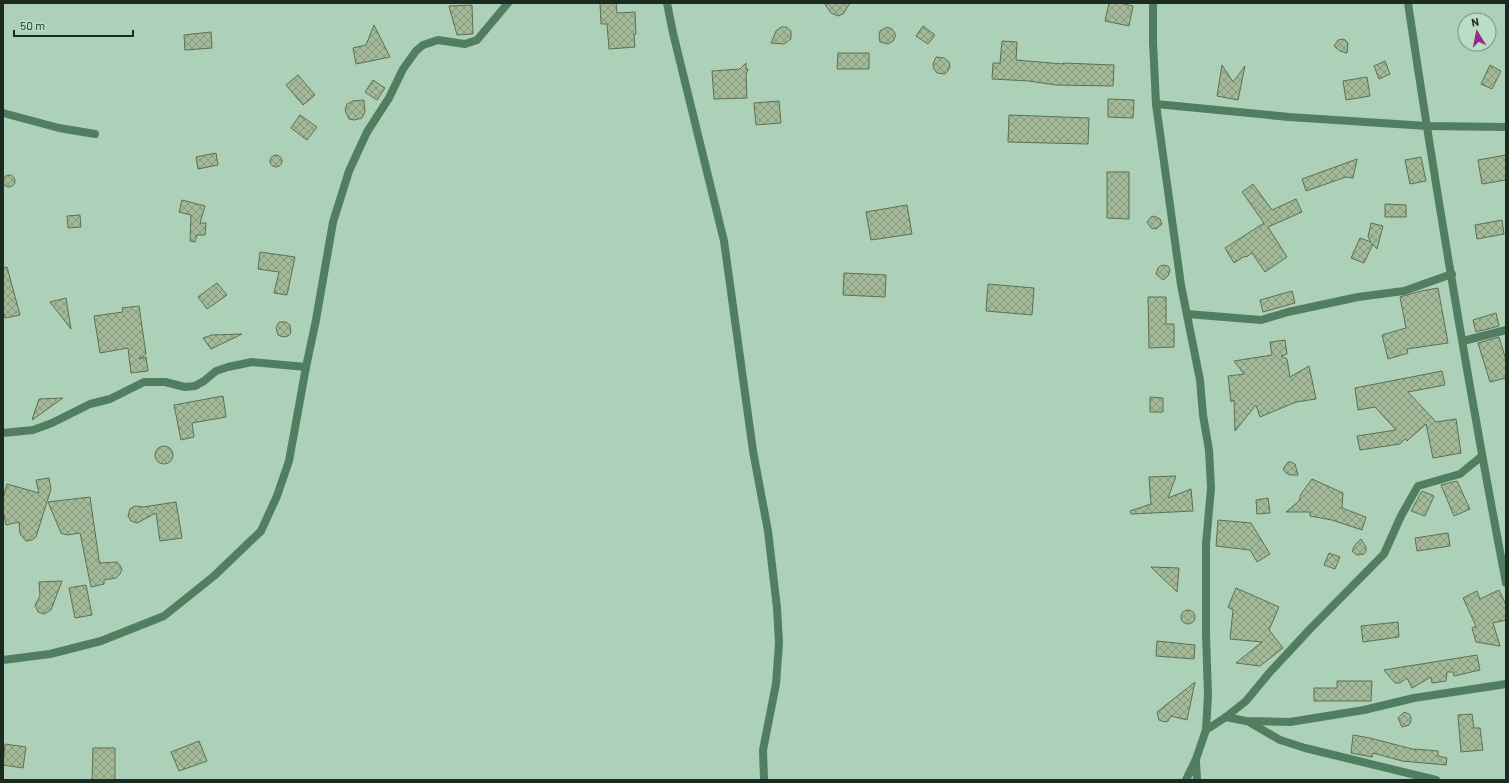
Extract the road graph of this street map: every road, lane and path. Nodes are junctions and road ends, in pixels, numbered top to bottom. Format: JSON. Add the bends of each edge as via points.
{"nodes":[{"id":1,"x":508,"y":3,"type":"edge"},
{"id":2,"x":667,"y":3,"type":"edge"},
{"id":3,"x":1153,"y":3,"type":"edge"},
{"id":4,"x":1408,"y":3,"type":"edge"},
{"id":5,"x":1156,"y":104,"type":"junction"},
{"id":6,"x":3,"y":113,"type":"edge"},
{"id":7,"x":1426,"y":126,"type":"junction"},
{"id":8,"x":1506,"y":127,"type":"edge"},
{"id":9,"x":95,"y":134,"type":"dead end"},
{"id":10,"x":1452,"y":274,"type":"junction"},
{"id":11,"x":1187,"y":314,"type":"junction"},
{"id":12,"x":1506,"y":330,"type":"edge"},
{"id":13,"x":1463,"y":341,"type":"junction"},
{"id":14,"x":306,"y":367,"type":"junction"},
{"id":15,"x":3,"y":433,"type":"edge"},
{"id":16,"x":1482,"y":456,"type":"junction"},
{"id":17,"x":1506,"y":583,"type":"edge"},
{"id":18,"x":3,"y":660,"type":"edge"},
{"id":19,"x":1506,"y":684,"type":"edge"},
{"id":20,"x":1226,"y":717,"type":"junction"},
{"id":21,"x":1246,"y":721,"type":"junction"},
{"id":22,"x":1206,"y":730,"type":"junction"},
{"id":23,"x":1196,"y":759,"type":"junction"},
{"id":24,"x":764,"y":780,"type":"edge"},
{"id":25,"x":1186,"y":780,"type":"edge"},
{"id":26,"x":1197,"y":780,"type":"edge"},
{"id":27,"x":1436,"y":780,"type":"edge"}],
"edges":[{"from":1,"to":14,"type":"street","via":[[478,40],[465,44],[438,40],[416,51],[367,132],[349,171],[333,222]]},
{"from":2,"to":24,"type":"street","via":[[724,241],[753,451],[769,538],[779,643],[776,684],[763,750]]},
{"from":3,"to":5,"type":"street"},
{"from":4,"to":7,"type":"street"},
{"from":5,"to":7,"type":"street","via":[[1289,117]]},
{"from":5,"to":11,"type":"street"},
{"from":6,"to":9,"type":"street","via":[[59,128]]},
{"from":7,"to":8,"type":"street"},
{"from":7,"to":10,"type":"street"},
{"from":10,"to":11,"type":"street","via":[[1404,291],[1352,298],[1261,320]]},
{"from":10,"to":13,"type":"street"},
{"from":11,"to":22,"type":"street","via":[[1200,380],[1211,488],[1206,544]]},
{"from":12,"to":13,"type":"street"},
{"from":13,"to":16,"type":"street"},
{"from":14,"to":15,"type":"street","via":[[252,362],[216,371],[195,386],[144,382],[110,399],[90,404],[33,430]]},
{"from":14,"to":18,"type":"street","via":[[290,461],[261,531],[214,576],[164,616],[101,641],[50,654]]},
{"from":16,"to":17,"type":"street"},
{"from":16,"to":20,"type":"street","via":[[1460,474],[1418,486],[1384,554],[1300,640],[1246,701]]},
{"from":19,"to":21,"type":"street","via":[[1414,698],[1364,710],[1290,722]]},
{"from":20,"to":21,"type":"street"},
{"from":20,"to":22,"type":"street"},
{"from":21,"to":27,"type":"street","via":[[1280,740],[1299,746]]},
{"from":22,"to":23,"type":"street"},
{"from":23,"to":25,"type":"street"},
{"from":23,"to":26,"type":"street"}]}
